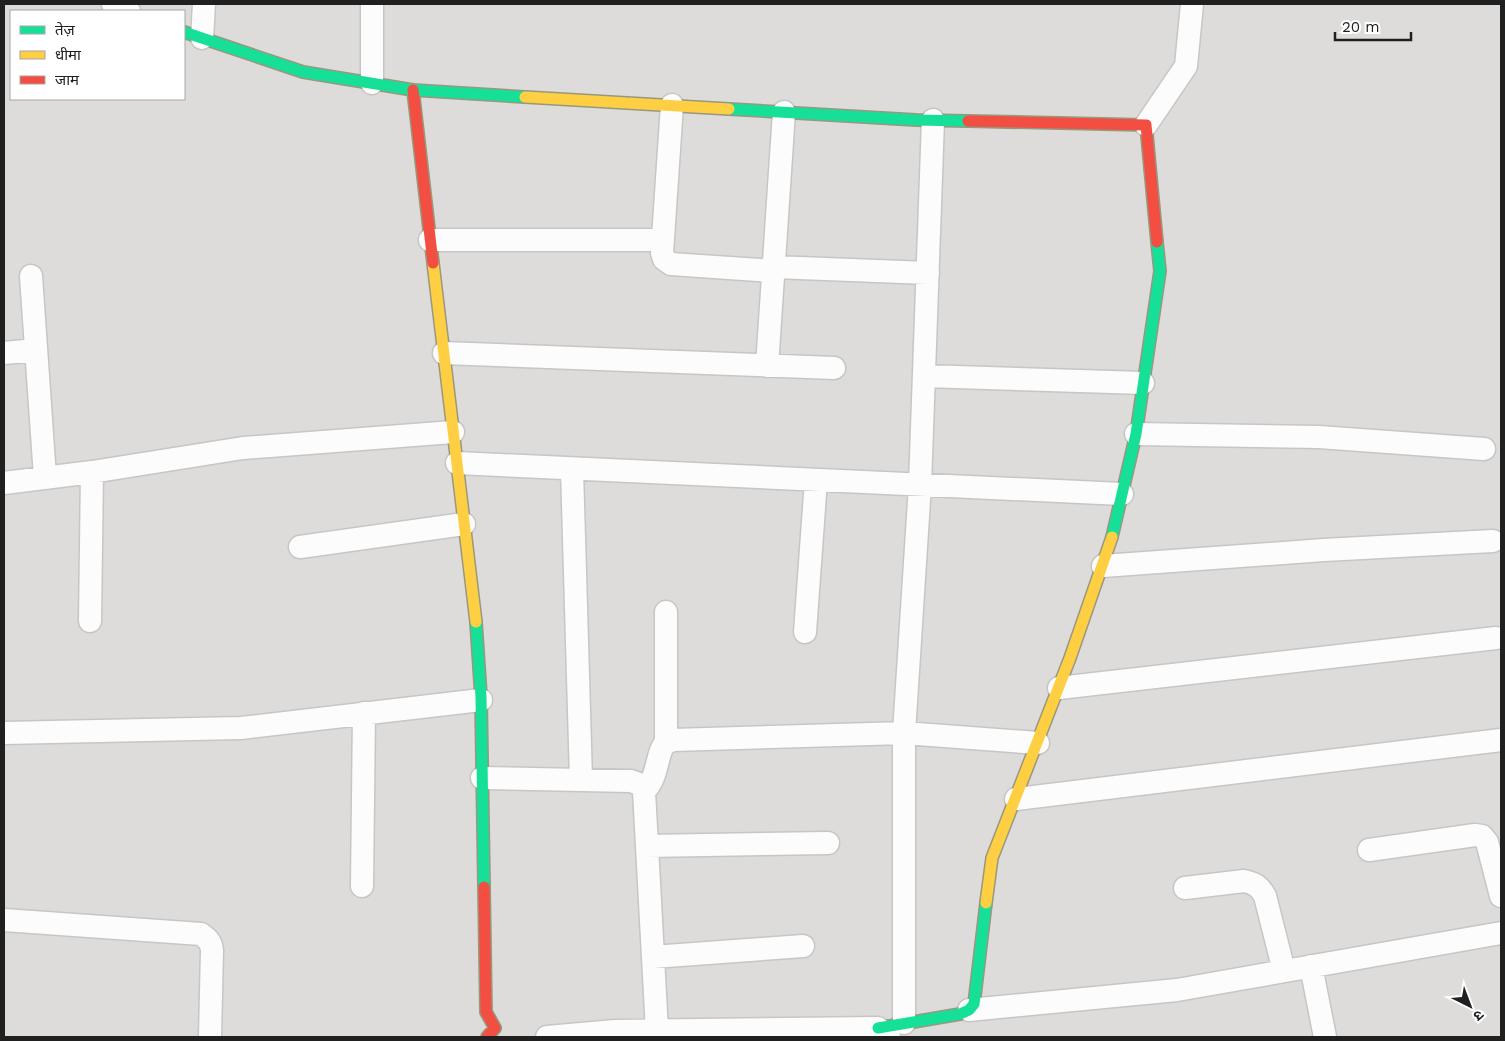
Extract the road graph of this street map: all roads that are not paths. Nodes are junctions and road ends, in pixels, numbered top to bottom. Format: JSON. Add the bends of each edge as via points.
{"nodes":[{"id":1,"x":113,"y":4,"type":"edge"},
{"id":2,"x":204,"y":4,"type":"edge"},
{"id":3,"x":372,"y":4,"type":"edge"},
{"id":4,"x":1192,"y":4,"type":"edge"},
{"id":5,"x":127,"y":10,"type":"edge"},
{"id":6,"x":193,"y":35,"type":"edge"},
{"id":7,"x":372,"y":83,"type":"junction"},
{"id":8,"x":413,"y":90,"type":"junction"},
{"id":9,"x":672,"y":105,"type":"junction"},
{"id":10,"x":784,"y":112,"type":"junction"},
{"id":11,"x":933,"y":120,"type":"junction"},
{"id":12,"x":1146,"y":125,"type":"junction"},
{"id":13,"x":430,"y":240,"type":"junction"},
{"id":14,"x":663,"y":240,"type":"junction"},
{"id":15,"x":774,"y":269,"type":"junction"},
{"id":16,"x":928,"y":273,"type":"junction"},
{"id":17,"x":31,"y":276,"type":"dead end"},
{"id":18,"x":36,"y":350,"type":"junction"},
{"id":19,"x":444,"y":352,"type":"junction"},
{"id":20,"x":4,"y":353,"type":"edge"},
{"id":21,"x":767,"y":366,"type":"junction"},
{"id":22,"x":834,"y":368,"type":"dead end"},
{"id":23,"x":924,"y":376,"type":"junction"},
{"id":24,"x":1144,"y":383,"type":"junction"},
{"id":25,"x":453,"y":432,"type":"junction"},
{"id":26,"x":1136,"y":434,"type":"junction"},
{"id":27,"x":1484,"y":449,"type":"dead end"},
{"id":28,"x":457,"y":463,"type":"junction"},
{"id":29,"x":572,"y":469,"type":"junction"},
{"id":30,"x":92,"y":472,"type":"junction"},
{"id":31,"x":45,"y":477,"type":"junction"},
{"id":32,"x":816,"y":480,"type":"junction"},
{"id":33,"x":4,"y":482,"type":"edge"},
{"id":34,"x":920,"y":485,"type":"junction"},
{"id":35,"x":1122,"y":494,"type":"junction"},
{"id":36,"x":464,"y":524,"type":"junction"},
{"id":37,"x":1493,"y":541,"type":"dead end"},
{"id":38,"x":300,"y":547,"type":"dead end"},
{"id":39,"x":1103,"y":566,"type":"junction"},
{"id":40,"x":666,"y":612,"type":"dead end"},
{"id":41,"x":90,"y":621,"type":"dead end"},
{"id":42,"x":805,"y":632,"type":"dead end"},
{"id":43,"x":1496,"y":638,"type":"dead end"},
{"id":44,"x":1059,"y":688,"type":"junction"},
{"id":45,"x":481,"y":700,"type":"junction"},
{"id":46,"x":364,"y":713,"type":"junction"},
{"id":47,"x":4,"y":733,"type":"edge"},
{"id":48,"x":904,"y":733,"type":"junction"},
{"id":49,"x":1501,"y":740,"type":"edge"},
{"id":50,"x":666,"y":743,"type":"junction"},
{"id":51,"x":1038,"y":743,"type":"junction"},
{"id":52,"x":482,"y":778,"type":"junction"},
{"id":53,"x":581,"y":780,"type":"junction"},
{"id":54,"x":644,"y":791,"type":"junction"},
{"id":55,"x":1016,"y":799,"type":"junction"},
{"id":56,"x":828,"y":844,"type":"dead end"},
{"id":57,"x":647,"y":846,"type":"junction"},
{"id":58,"x":1369,"y":850,"type":"dead end"},
{"id":59,"x":362,"y":886,"type":"dead end"},
{"id":60,"x":1185,"y":888,"type":"dead end"},
{"id":61,"x":1501,"y":896,"type":"edge"},
{"id":62,"x":4,"y":920,"type":"edge"},
{"id":63,"x":1501,"y":933,"type":"edge"},
{"id":64,"x":803,"y":946,"type":"dead end"},
{"id":65,"x":653,"y":957,"type":"junction"},
{"id":66,"x":1311,"y":966,"type":"junction"},
{"id":67,"x":1284,"y":971,"type":"junction"},
{"id":68,"x":969,"y":1010,"type":"junction"},
{"id":69,"x":890,"y":1030,"type":"edge"},
{"id":70,"x":671,"y":1033,"type":"edge"},
{"id":71,"x":616,"y":1034,"type":"edge"},
{"id":72,"x":210,"y":1037,"type":"edge"},
{"id":73,"x":487,"y":1037,"type":"edge"},
{"id":74,"x":547,"y":1037,"type":"edge"},
{"id":75,"x":1325,"y":1037,"type":"edge"}],
"edges":[{"from":1,"to":5,"type":"street"},
{"from":2,"to":6,"type":"street"},
{"from":3,"to":7,"type":"street"},
{"from":4,"to":12,"type":"street","via":[[1186,66]]},
{"from":6,"to":7,"type":"street","via":[[303,72]]},
{"from":7,"to":8,"type":"street"},
{"from":8,"to":9,"type":"street"},
{"from":8,"to":13,"type":"street"},
{"from":9,"to":10,"type":"street"},
{"from":9,"to":14,"type":"street"},
{"from":10,"to":11,"type":"street"},
{"from":10,"to":15,"type":"street"},
{"from":11,"to":12,"type":"street"},
{"from":11,"to":16,"type":"street"},
{"from":12,"to":24,"type":"street","via":[[1160,271]]},
{"from":13,"to":14,"type":"street"},
{"from":13,"to":19,"type":"street"},
{"from":14,"to":15,"type":"street","via":[[662,253],[671,264]]},
{"from":15,"to":16,"type":"street"},
{"from":15,"to":21,"type":"street"},
{"from":16,"to":23,"type":"street"},
{"from":17,"to":18,"type":"street"},
{"from":18,"to":20,"type":"street"},
{"from":18,"to":31,"type":"street"},
{"from":19,"to":21,"type":"street"},
{"from":19,"to":25,"type":"street"},
{"from":21,"to":22,"type":"street"},
{"from":23,"to":24,"type":"street"},
{"from":23,"to":34,"type":"street"},
{"from":24,"to":26,"type":"street"},
{"from":25,"to":28,"type":"street"},
{"from":25,"to":30,"type":"street","via":[[243,448]]},
{"from":26,"to":27,"type":"street","via":[[1319,437]]},
{"from":26,"to":35,"type":"street"},
{"from":28,"to":29,"type":"street"},
{"from":28,"to":36,"type":"street"},
{"from":29,"to":32,"type":"street"},
{"from":29,"to":53,"type":"street"},
{"from":30,"to":31,"type":"street"},
{"from":30,"to":41,"type":"street"},
{"from":31,"to":33,"type":"street"},
{"from":32,"to":34,"type":"street"},
{"from":32,"to":42,"type":"street"},
{"from":34,"to":35,"type":"street"},
{"from":34,"to":48,"type":"street"},
{"from":35,"to":39,"type":"street"},
{"from":36,"to":38,"type":"street"},
{"from":36,"to":45,"type":"street","via":[[478,641]]},
{"from":37,"to":39,"type":"street"},
{"from":39,"to":44,"type":"street"},
{"from":40,"to":50,"type":"street"},
{"from":43,"to":44,"type":"street"},
{"from":44,"to":51,"type":"street"},
{"from":45,"to":46,"type":"street"},
{"from":45,"to":52,"type":"street"},
{"from":46,"to":47,"type":"street","via":[[241,728]]},
{"from":46,"to":59,"type":"street"},
{"from":48,"to":50,"type":"street","via":[[673,740]]},
{"from":48,"to":51,"type":"street"},
{"from":48,"to":69,"type":"street"},
{"from":49,"to":55,"type":"street"},
{"from":50,"to":54,"type":"street","via":[[652,782]]},
{"from":51,"to":55,"type":"street"},
{"from":52,"to":53,"type":"street"},
{"from":52,"to":73,"type":"street","via":[[486,1012],[495,1028]]},
{"from":53,"to":54,"type":"street","via":[[630,781],[639,784]]},
{"from":54,"to":57,"type":"street"},
{"from":55,"to":68,"type":"street","via":[[992,858],[974,1004]]},
{"from":56,"to":57,"type":"street"},
{"from":57,"to":65,"type":"street"},
{"from":58,"to":61,"type":"street","via":[[1482,836],[1487,842]]},
{"from":60,"to":67,"type":"street","via":[[1244,882],[1261,888],[1266,896]]},
{"from":62,"to":72,"type":"street","via":[[201,934],[208,939],[212,950]]},
{"from":63,"to":66,"type":"street"},
{"from":64,"to":65,"type":"street"},
{"from":65,"to":70,"type":"street"},
{"from":66,"to":67,"type":"street"},
{"from":66,"to":75,"type":"street"},
{"from":67,"to":68,"type":"street","via":[[1187,988]]},
{"from":68,"to":69,"type":"street"},
{"from":69,"to":70,"type":"street"},
{"from":70,"to":71,"type":"street"},
{"from":71,"to":74,"type":"street"}]}
